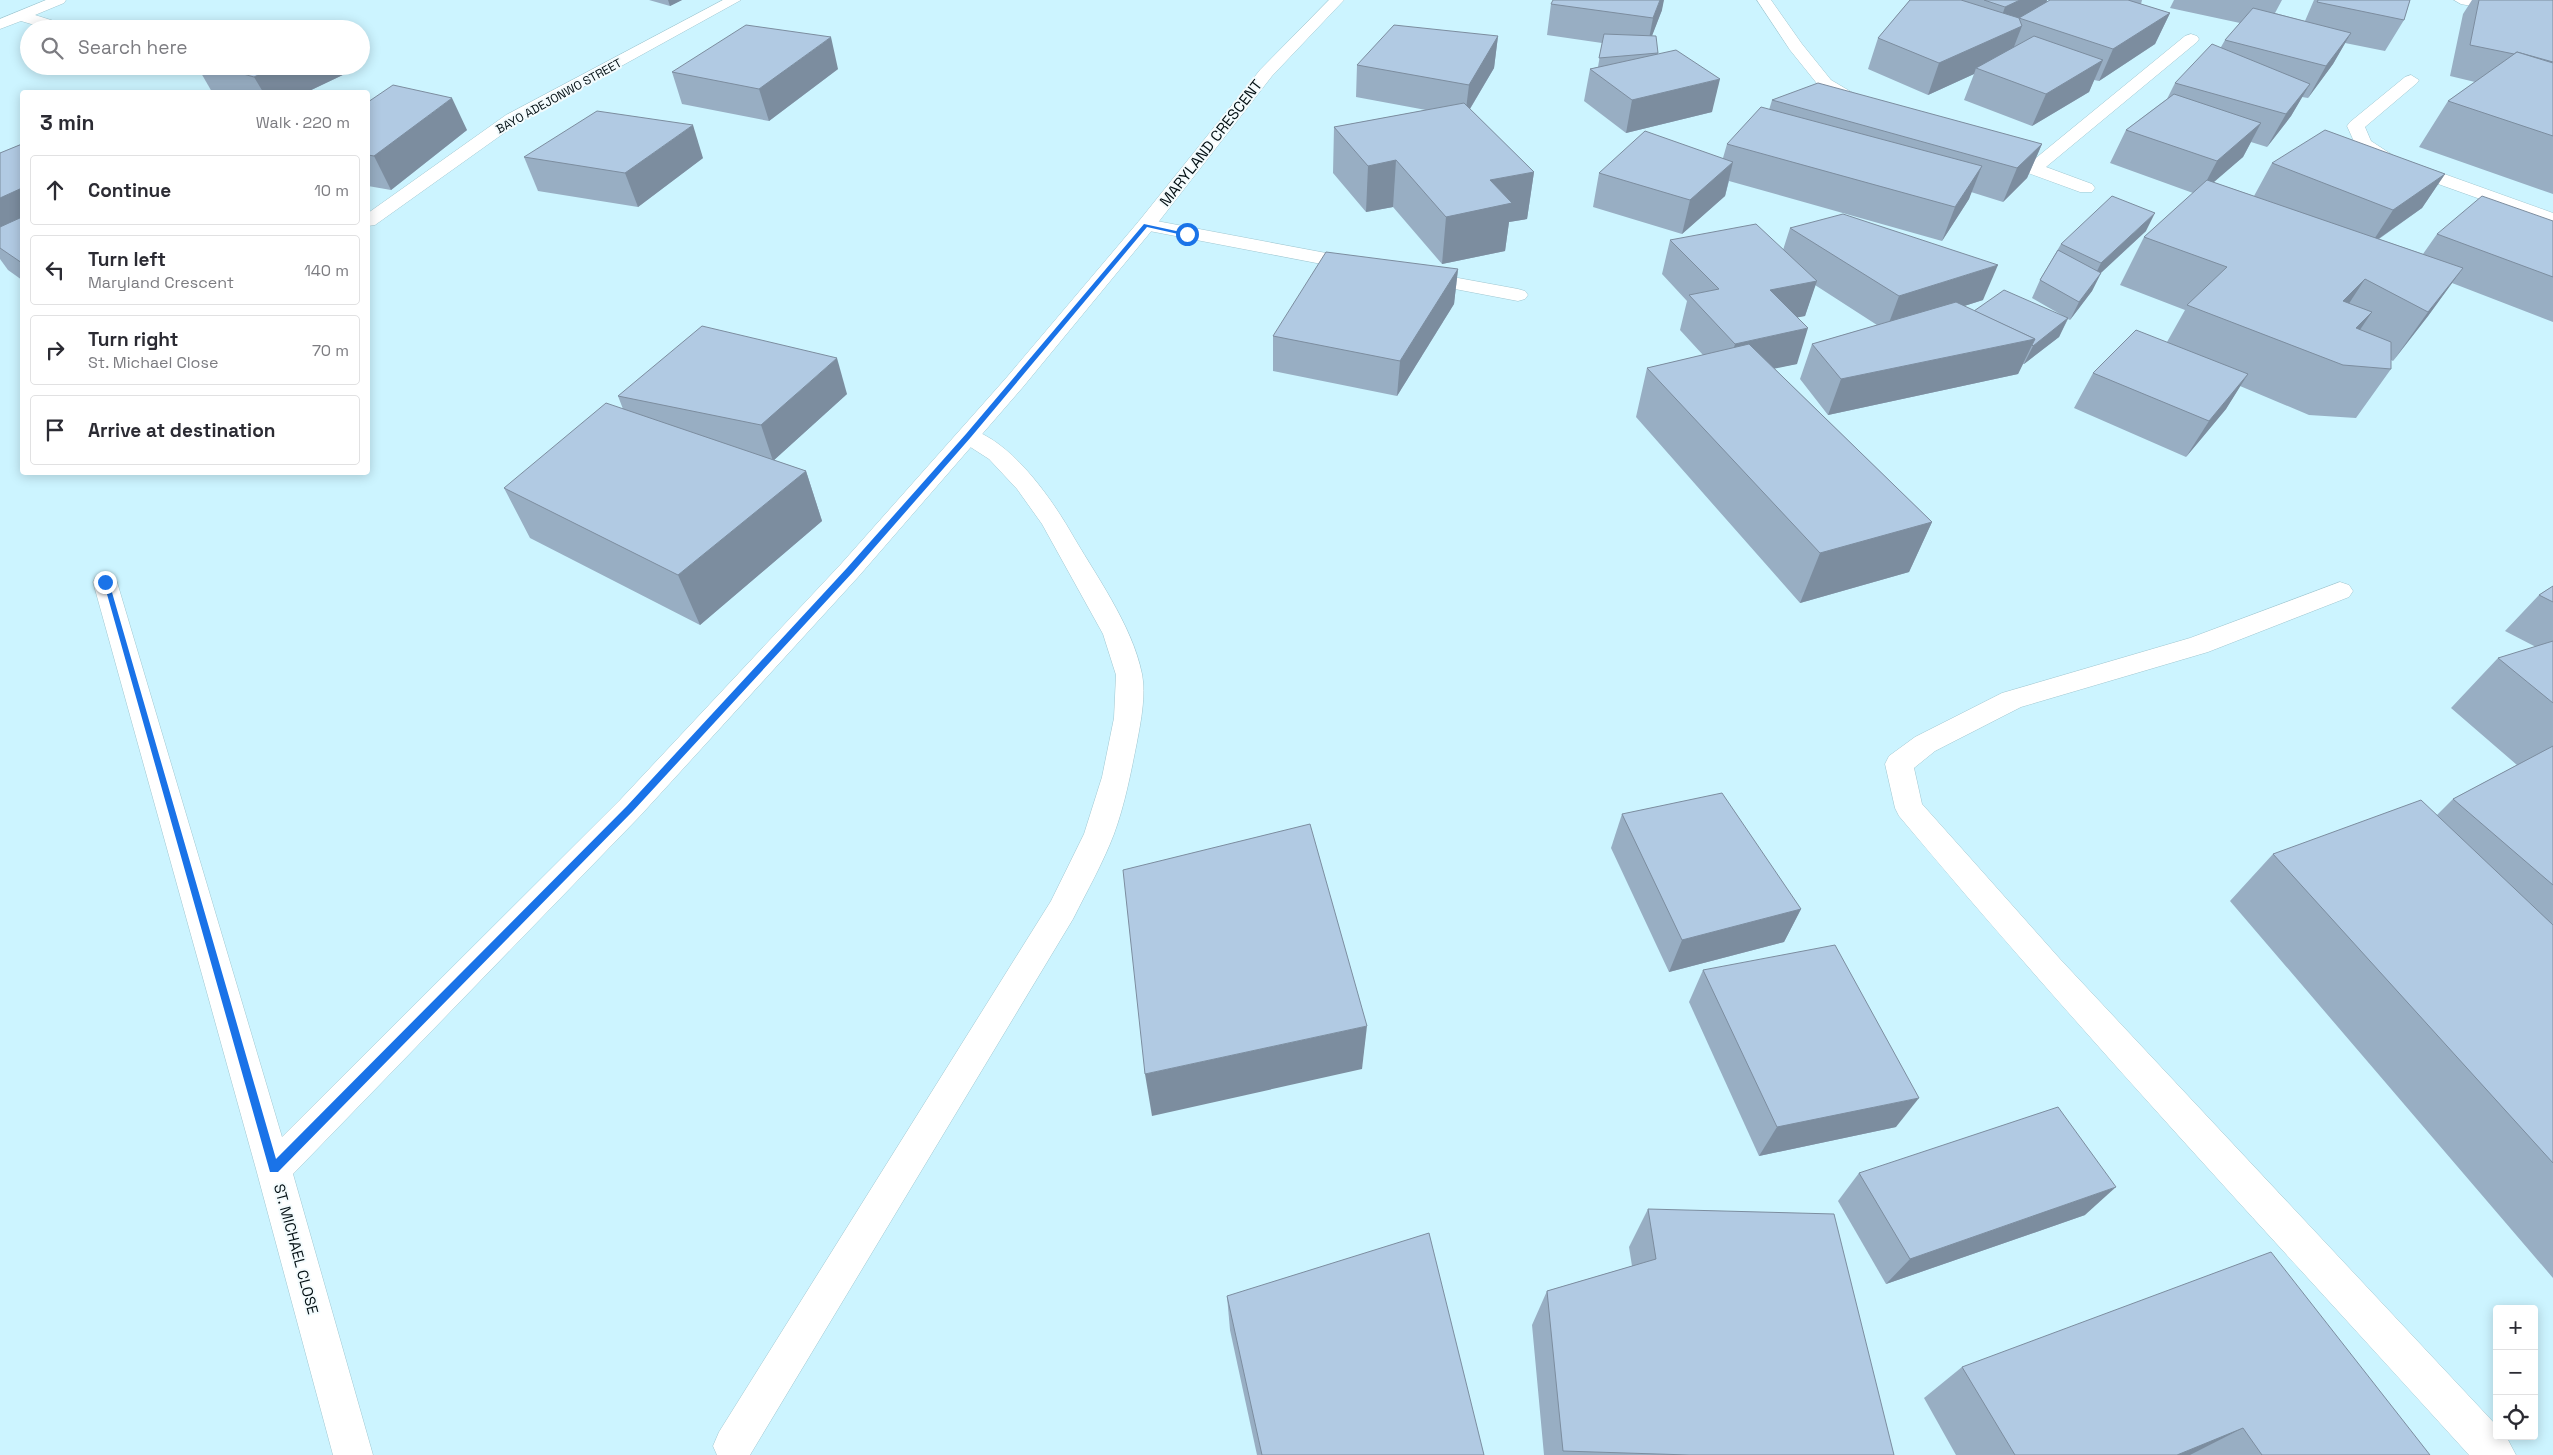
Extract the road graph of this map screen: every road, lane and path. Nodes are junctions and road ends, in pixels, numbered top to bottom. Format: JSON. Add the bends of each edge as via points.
{"nodes":[{"id":1,"x":59,"y":0,"type":"edge"},
{"id":2,"x":734,"y":0,"type":"edge"},
{"id":3,"x":1337,"y":0,"type":"edge"},
{"id":4,"x":1764,"y":0,"type":"edge"},
{"id":5,"x":2461,"y":0,"type":"edge"},
{"id":6,"x":21,"y":16,"type":"junction"},
{"id":7,"x":2553,"y":17,"type":"edge"},
{"id":8,"x":35,"y":20,"type":"edge"},
{"id":9,"x":0,"y":24,"type":"edge"},
{"id":10,"x":2191,"y":38,"type":"dead end"},
{"id":11,"x":2411,"y":80,"type":"dead end"},
{"id":12,"x":1882,"y":115,"type":"edge"},
{"id":13,"x":1981,"y":150,"type":"edge"},
{"id":14,"x":2033,"y":169,"type":"junction"},
{"id":15,"x":2086,"y":188,"type":"dead end"},
{"id":16,"x":2553,"y":219,"type":"edge"},
{"id":17,"x":370,"y":220,"type":"edge"},
{"id":18,"x":1146,"y":226,"type":"junction"},
{"id":19,"x":1372,"y":268,"type":"edge"},
{"id":20,"x":1401,"y":273,"type":"edge"},
{"id":21,"x":1518,"y":294,"type":"dead end"},
{"id":22,"x":969,"y":436,"type":"junction"},
{"id":23,"x":105,"y":582,"type":"dead end"},
{"id":24,"x":2340,"y":590,"type":"dead end"},
{"id":25,"x":274,"y":1169,"type":"junction"},
{"id":26,"x":733,"y":1446,"type":"dead end"},
{"id":27,"x":353,"y":1455,"type":"edge"},
{"id":28,"x":2496,"y":1455,"type":"edge"}],
"edges":[{"from":1,"to":6,"type":"street"},
{"from":2,"to":17,"type":"street","name":"BAYO ADEJONWO STREET","via":[[512,119]]},
{"from":3,"to":18,"type":"street","name":"MARYLAND CRESCENT","via":[[1266,73]]},
{"from":4,"to":12,"type":"street","via":[[1796,48],[1825,83]]},
{"from":5,"to":7,"type":"street"},
{"from":6,"to":8,"type":"street"},
{"from":6,"to":9,"type":"street"},
{"from":10,"to":14,"type":"street"},
{"from":11,"to":16,"type":"street","via":[[2356,126],[2363,144],[2388,160]]},
{"from":13,"to":14,"type":"street"},
{"from":14,"to":15,"type":"street"},
{"from":18,"to":19,"type":"street"},
{"from":18,"to":22,"type":"street","name":"MARYLAND CRESCENT"},
{"from":20,"to":21,"type":"street"},
{"from":22,"to":25,"type":"street","name":"MARYLAND CRESCENT","via":[[630,808]]},
{"from":22,"to":26,"type":"street","via":[[997,454],[1052,521],[1116,634],[1128,675],[1128,718],[1116,777],[1099,834],[1062,910]]},
{"from":23,"to":25,"type":"street","name":"ST. MICHAEL CLOSE"},
{"from":24,"to":28,"type":"street","via":[[2200,645],[2012,700],[1925,744],[1899,764],[1908,808],[1961,870]]},
{"from":25,"to":27,"type":"street","name":"ST. MICHAEL CLOSE"}]}
